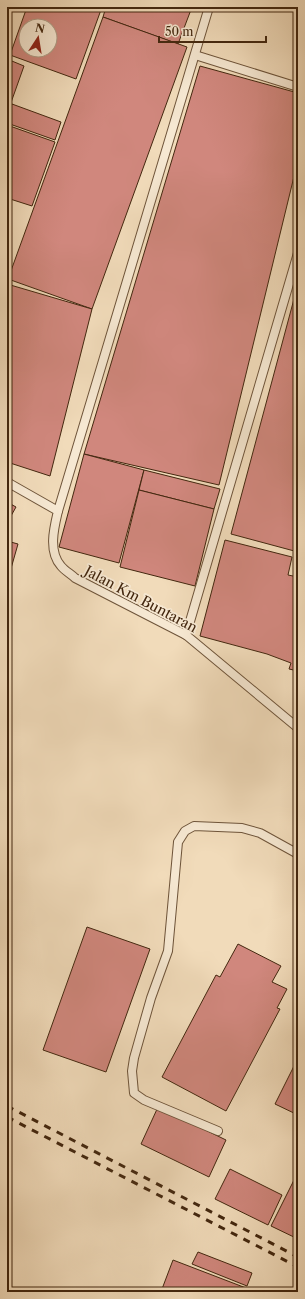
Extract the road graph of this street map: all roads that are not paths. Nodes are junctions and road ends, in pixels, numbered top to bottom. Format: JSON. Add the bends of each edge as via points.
{"nodes":[{"id":1,"x":209,"y":7,"type":"edge"},
{"id":2,"x":195,"y":55,"type":"junction"},
{"id":3,"x":298,"y":87,"type":"edge"},
{"id":4,"x":298,"y":254,"type":"edge"},
{"id":5,"x":7,"y":482,"type":"edge"},
{"id":6,"x":58,"y":511,"type":"junction"},
{"id":7,"x":186,"y":635,"type":"junction"},
{"id":8,"x":298,"y":728,"type":"edge"},
{"id":9,"x":298,"y":854,"type":"edge"},
{"id":10,"x":218,"y":1131,"type":"dead end"}],
"edges":[{"from":1,"to":2,"type":"lane","name":"Jalan Km Buntaran"},
{"from":2,"to":3,"type":"lane"},
{"from":2,"to":6,"type":"lane","name":"Jalan Km Buntaran"},
{"from":4,"to":7,"type":"lane"},
{"from":5,"to":6,"type":"lane"},
{"from":6,"to":7,"type":"lane","name":"Jalan Km Buntaran","via":[[54,529],[54,552],[60,566],[75,578]]},
{"from":7,"to":8,"type":"lane","name":"Jalan Km Buntaran"},
{"from":9,"to":10,"type":"lane","via":[[260,833],[242,828],[194,826],[186,831],[178,842],[168,951],[134,1058],[134,1093],[144,1100]]}]}
